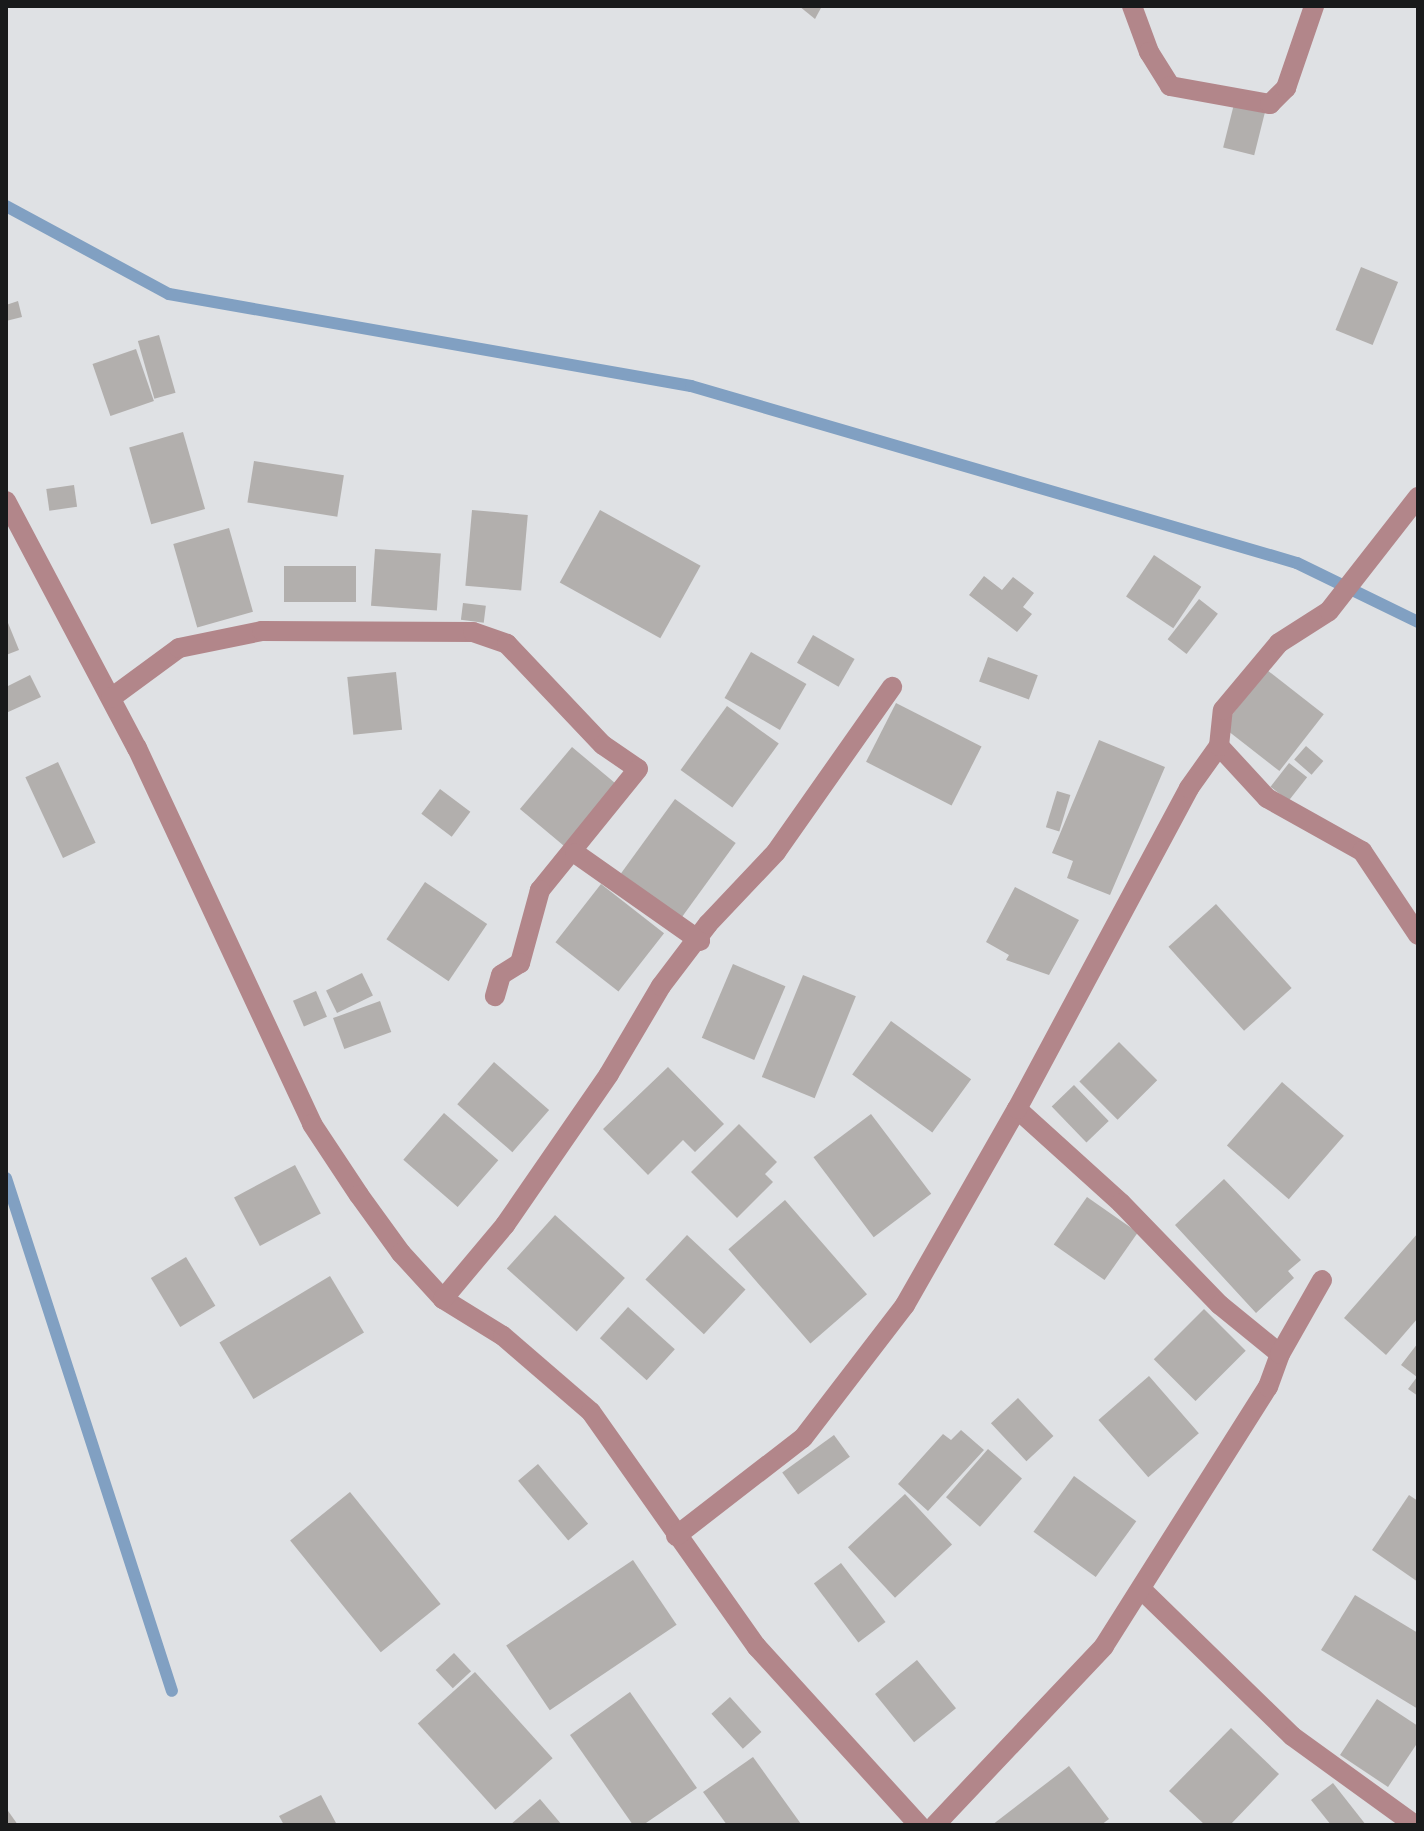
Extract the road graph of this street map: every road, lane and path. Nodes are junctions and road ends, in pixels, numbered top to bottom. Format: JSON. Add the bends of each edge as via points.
{"nodes":[{"id":1,"x":1132,"y":6,"type":"edge"},
{"id":2,"x":1314,"y":6,"type":"edge"},
{"id":3,"x":1418,"y":497,"type":"edge"},
{"id":4,"x":6,"y":501,"type":"edge"},
{"id":5,"x":892,"y":687,"type":"dead end"},
{"id":6,"x":111,"y":698,"type":"junction"},
{"id":7,"x":1219,"y":746,"type":"junction"},
{"id":8,"x":575,"y":853,"type":"junction"},
{"id":9,"x":1418,"y":935,"type":"edge"},
{"id":10,"x":700,"y":941,"type":"junction"},
{"id":11,"x":495,"y":996,"type":"dead end"},
{"id":12,"x":1017,"y":1109,"type":"junction"},
{"id":13,"x":1322,"y":1280,"type":"dead end"},
{"id":14,"x":443,"y":1299,"type":"junction"},
{"id":15,"x":1280,"y":1354,"type":"junction"},
{"id":16,"x":676,"y":1536,"type":"junction"},
{"id":17,"x":1141,"y":1589,"type":"junction"},
{"id":18,"x":1416,"y":1823,"type":"edge"},
{"id":19,"x":919,"y":1825,"type":"edge"},
{"id":20,"x":935,"y":1825,"type":"edge"}],
"edges":[{"from":1,"to":2,"type":"street","via":[[1149,52],[1170,86],[1270,104],[1286,88]]},
{"from":3,"to":7,"type":"street","via":[[1329,611],[1279,643],[1223,710]]},
{"from":4,"to":6,"type":"street"},
{"from":5,"to":10,"type":"street","via":[[776,852],[708,924]]},
{"from":6,"to":8,"type":"street","via":[[179,648],[262,631],[473,632],[507,644],[603,745],[638,769]]},
{"from":6,"to":14,"type":"street","via":[[312,1124],[401,1253]]},
{"from":7,"to":9,"type":"street","via":[[1267,798],[1362,851]]},
{"from":7,"to":12,"type":"street","via":[[1189,788]]},
{"from":8,"to":10,"type":"street"},
{"from":8,"to":11,"type":"street","via":[[540,890],[520,963],[501,975]]},
{"from":10,"to":14,"type":"street","via":[[661,986],[609,1074],[505,1225]]},
{"from":12,"to":15,"type":"street","via":[[1121,1203],[1220,1305]]},
{"from":12,"to":16,"type":"street","via":[[905,1305],[803,1438]]},
{"from":13,"to":15,"type":"street"},
{"from":14,"to":16,"type":"street","via":[[503,1336],[591,1412]]},
{"from":15,"to":17,"type":"street","via":[[1268,1387]]},
{"from":16,"to":19,"type":"street","via":[[757,1647]]},
{"from":17,"to":18,"type":"street","via":[[1292,1736]]},
{"from":17,"to":20,"type":"street","via":[[1104,1646]]}]}
